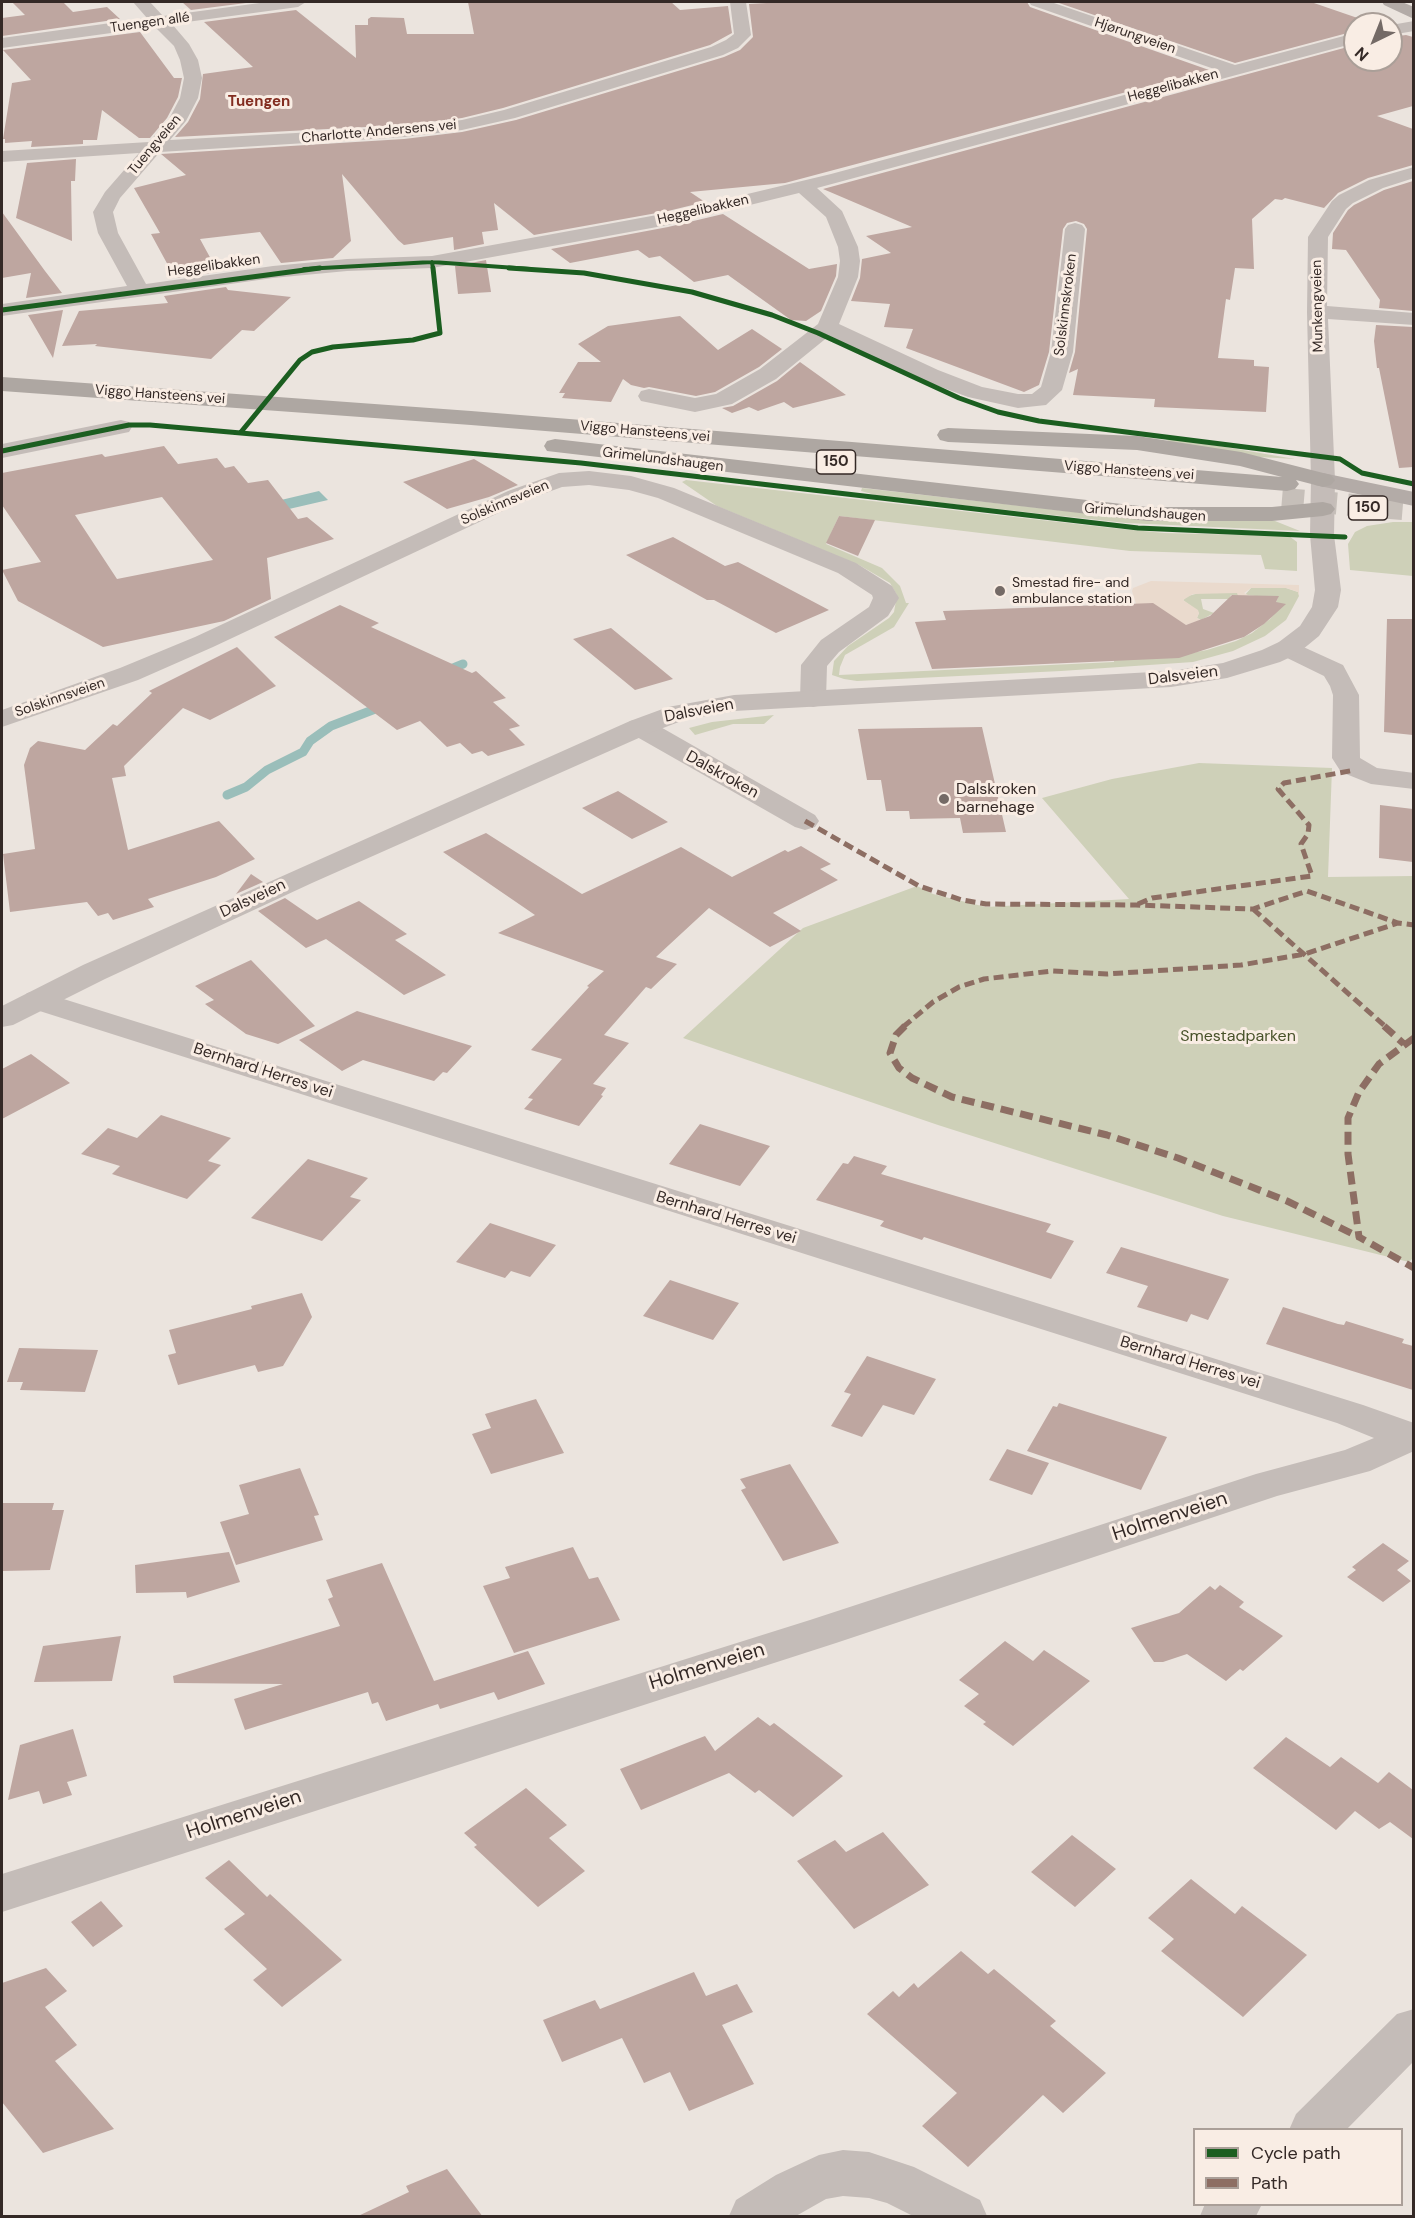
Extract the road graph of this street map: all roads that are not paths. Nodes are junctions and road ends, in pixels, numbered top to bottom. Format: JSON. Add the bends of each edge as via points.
{"nodes":[{"id":1,"x":141,"y":2,"type":"edge"},
{"id":2,"x":298,"y":2,"type":"edge"},
{"id":3,"x":738,"y":2,"type":"edge"},
{"id":4,"x":1037,"y":2,"type":"edge"},
{"id":5,"x":1390,"y":2,"type":"edge"},
{"id":6,"x":1413,"y":14,"type":"edge"},
{"id":7,"x":162,"y":21,"type":"junction"},
{"id":8,"x":1343,"y":41,"type":"edge"},
{"id":9,"x":2,"y":43,"type":"edge"},
{"id":10,"x":1233,"y":70,"type":"junction"},
{"id":11,"x":156,"y":147,"type":"junction"},
{"id":12,"x":2,"y":156,"type":"edge"},
{"id":13,"x":1413,"y":172,"type":"edge"},
{"id":14,"x":803,"y":187,"type":"junction"},
{"id":15,"x":1075,"y":229,"type":"dead end"},
{"id":16,"x":140,"y":291,"type":"junction"},
{"id":17,"x":2,"y":310,"type":"edge"},
{"id":18,"x":1317,"y":312,"type":"junction"},
{"id":19,"x":1413,"y":319,"type":"edge"},
{"id":20,"x":827,"y":327,"type":"junction"},
{"id":21,"x":2,"y":384,"type":"edge"},
{"id":22,"x":649,"y":396,"type":"dead end"},
{"id":23,"x":2,"y":398,"type":"edge"},
{"id":24,"x":471,"y":418,"type":"junction"},
{"id":25,"x":390,"y":426,"type":"junction"},
{"id":26,"x":121,"y":427,"type":"dead end"},
{"id":27,"x":2,"y":451,"type":"edge"},
{"id":28,"x":1323,"y":495,"type":"junction"},
{"id":29,"x":1413,"y":499,"type":"edge"},
{"id":30,"x":1413,"y":508,"type":"edge"},
{"id":31,"x":1288,"y":648,"type":"junction"},
{"id":32,"x":813,"y":699,"type":"junction"},
{"id":33,"x":2,"y":719,"type":"edge"},
{"id":34,"x":640,"y":727,"type":"junction"},
{"id":35,"x":1413,"y":781,"type":"edge"},
{"id":36,"x":805,"y":821,"type":"dead end"},
{"id":37,"x":38,"y":1000,"type":"junction"},
{"id":38,"x":2,"y":1018,"type":"edge"},
{"id":39,"x":1412,"y":1437,"type":"edge"},
{"id":40,"x":2,"y":1893,"type":"edge"},
{"id":41,"x":1413,"y":2029,"type":"edge"},
{"id":42,"x":1314,"y":2128,"type":"edge"},
{"id":43,"x":1236,"y":2206,"type":"edge"},
{"id":44,"x":754,"y":2217,"type":"edge"},
{"id":45,"x":962,"y":2217,"type":"edge"},
{"id":46,"x":1225,"y":2217,"type":"edge"}],
"edges":[{"from":1,"to":7,"type":"street","name":"Tuengveien"},
{"from":2,"to":7,"type":"street","name":"Tuengen allé"},
{"from":3,"to":11,"type":"street","name":"Charlotte Andersens vei","via":[[743,35],[725,48],[495,118],[404,132]]},
{"from":4,"to":10,"type":"street","name":"Hjørungveien"},
{"from":5,"to":6,"type":"main road"},
{"from":7,"to":9,"type":"street","name":"Tuengen allé"},
{"from":7,"to":11,"type":"street","name":"Tuengveien","via":[[189,60],[193,86],[183,111]]},
{"from":8,"to":10,"type":"street","name":"Heggelibakken"},
{"from":10,"to":14,"type":"street","name":"Heggelibakken"},
{"from":11,"to":12,"type":"street","name":"Charlotte Andersens vei"},
{"from":11,"to":16,"type":"street","name":"Tuengveien","via":[[112,196],[103,212],[108,233]]},
{"from":13,"to":18,"type":"street","name":"Munkengveien","via":[[1364,189],[1339,205],[1318,237]]},
{"from":14,"to":16,"type":"street","name":"Heggelibakken","via":[[668,219],[432,262],[273,272]]},
{"from":14,"to":20,"type":"street","via":[[835,215],[848,246],[848,277]]},
{"from":15,"to":20,"type":"street","name":"Solskinnskroken","via":[[1062,352],[1051,390],[1038,400],[1011,400],[976,392]]},
{"from":16,"to":17,"type":"street","name":"Heggelibakken"},
{"from":18,"to":19,"type":"street"},
{"from":18,"to":28,"type":"street","name":"Munkengveien"},
{"from":20,"to":22,"type":"street","via":[[768,374],[724,399],[695,405]]},
{"from":21,"to":24,"type":"highway","name":"Viggo Hansteens vei","number":"150"},
{"from":23,"to":25,"type":"highway","name":"Viggo Hansteens vei","number":"150"},
{"from":24,"to":25,"type":"highway","name":"Viggo Hansteens vei","number":"150","via":[[1285,492]]},
{"from":24,"to":28,"type":"highway","via":[[1137,443],[1241,459]]},
{"from":25,"to":28,"type":"highway","via":[[1107,510],[1272,514]]},
{"from":26,"to":27,"type":"street"},
{"from":28,"to":29,"type":"main road","number":"150"},
{"from":28,"to":30,"type":"main road","number":"150"},
{"from":28,"to":31,"type":"street","name":"Dalsveien","via":[[1322,536],[1328,590],[1325,607],[1310,631]]},
{"from":31,"to":32,"type":"street","name":"Dalsveien","via":[[1227,670],[1171,680]]},
{"from":31,"to":35,"type":"street","via":[[1334,672],[1343,686],[1346,758],[1351,766],[1371,776]]},
{"from":32,"to":33,"type":"street","name":"Solskinnsveien","via":[[814,665],[830,646],[879,611],[886,598],[883,591],[847,568],[666,493],[631,483],[580,478],[559,480],[516,496],[204,642],[129,674]]},
{"from":32,"to":34,"type":"street","name":"Dalsveien","via":[[713,706]]},
{"from":34,"to":36,"type":"street","name":"Dalskroken"},
{"from":34,"to":37,"type":"street","name":"Dalsveien"},
{"from":37,"to":38,"type":"street","name":"Dalsveien"},
{"from":37,"to":39,"type":"street","name":"Bernhard Herres vei","via":[[1350,1414]]},
{"from":39,"to":40,"type":"street","name":"Holmenveien","via":[[1356,1461],[1270,1484]]},
{"from":41,"to":42,"type":"street"},
{"from":43,"to":46,"type":"street"},
{"from":44,"to":45,"type":"street","via":[[819,2178],[843,2173],[897,2183]]}]}
